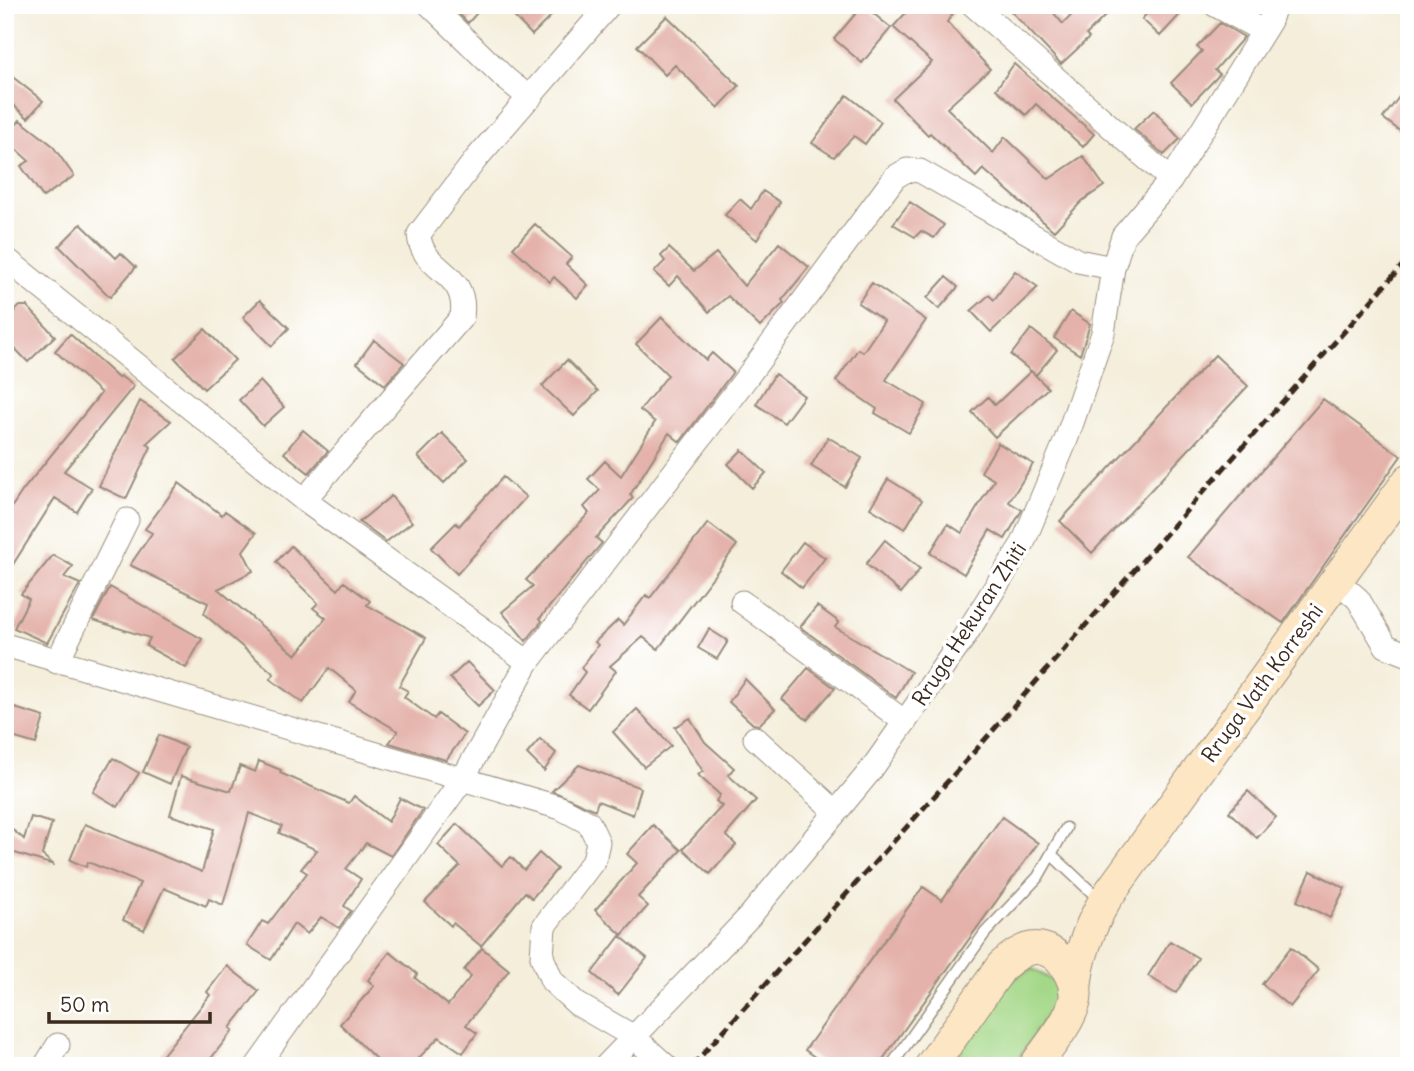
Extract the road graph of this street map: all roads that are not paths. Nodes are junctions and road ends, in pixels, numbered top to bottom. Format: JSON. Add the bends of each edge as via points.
{"nodes":[{"id":1,"x":430,"y":5,"type":"edge"},
{"id":2,"x":608,"y":5,"type":"edge"},
{"id":3,"x":973,"y":5,"type":"edge"},
{"id":4,"x":1215,"y":5,"type":"edge"},
{"id":5,"x":1275,"y":5,"type":"edge"},
{"id":6,"x":1263,"y":31,"type":"junction"},
{"id":7,"x":530,"y":98,"type":"junction"},
{"id":8,"x":1171,"y":180,"type":"junction"},
{"id":9,"x":5,"y":258,"type":"edge"},
{"id":10,"x":1112,"y":268,"type":"junction"},
{"id":11,"x":1409,"y":480,"type":"edge"},
{"id":12,"x":304,"y":500,"type":"junction"},
{"id":13,"x":127,"y":520,"type":"dead end"},
{"id":14,"x":1337,"y":581,"type":"junction"},
{"id":15,"x":742,"y":602,"type":"dead end"},
{"id":16,"x":5,"y":645,"type":"edge"},
{"id":17,"x":1409,"y":654,"type":"edge"},
{"id":18,"x":57,"y":662,"type":"junction"},
{"id":19,"x":528,"y":662,"type":"junction"},
{"id":20,"x":905,"y":722,"type":"junction"},
{"id":21,"x":755,"y":737,"type":"dead end"},
{"id":22,"x":462,"y":780,"type":"junction"},
{"id":23,"x":836,"y":812,"type":"junction"},
{"id":24,"x":1066,"y":828,"type":"dead end"},
{"id":25,"x":1052,"y":855,"type":"junction"},
{"id":26,"x":1106,"y":896,"type":"junction"},
{"id":27,"x":1031,"y":949,"type":"junction"},
{"id":28,"x":1076,"y":990,"type":"junction"},
{"id":29,"x":634,"y":1037,"type":"junction"},
{"id":30,"x":58,"y":1045,"type":"dead end"},
{"id":31,"x":45,"y":1066,"type":"edge"},
{"id":32,"x":257,"y":1066,"type":"edge"},
{"id":33,"x":606,"y":1066,"type":"edge"},
{"id":34,"x":666,"y":1066,"type":"edge"},
{"id":35,"x":891,"y":1066,"type":"edge"},
{"id":36,"x":931,"y":1066,"type":"edge"},
{"id":37,"x":1035,"y":1066,"type":"edge"}],
"edges":[{"from":1,"to":7,"type":"street"},
{"from":2,"to":7,"type":"street"},
{"from":3,"to":8,"type":"street"},
{"from":4,"to":6,"type":"street"},
{"from":5,"to":6,"type":"street","name":"Rruga Hekuran Zhiti"},
{"from":6,"to":8,"type":"street","name":"Rruga Hekuran Zhiti"},
{"from":7,"to":12,"type":"street","via":[[419,234],[419,245],[460,288],[462,317]]},
{"from":8,"to":10,"type":"street","name":"Rruga Hekuran Zhiti","via":[[1123,236]]},
{"from":9,"to":12,"type":"street"},
{"from":10,"to":19,"type":"street","via":[[1078,261],[919,172],[906,170],[895,177]]},
{"from":10,"to":20,"type":"street","name":"Rruga Hekuran Zhiti","via":[[1103,333],[1066,440],[1023,543]]},
{"from":11,"to":14,"type":"main road","name":"Rruga Vath Korreshi"},
{"from":12,"to":19,"type":"street"},
{"from":13,"to":18,"type":"street"},
{"from":14,"to":17,"type":"street","via":[[1358,599],[1386,646]]},
{"from":14,"to":26,"type":"main road","name":"Rruga Vath Korreshi"},
{"from":15,"to":20,"type":"street"},
{"from":16,"to":18,"type":"street"},
{"from":18,"to":22,"type":"street"},
{"from":19,"to":22,"type":"street"},
{"from":20,"to":23,"type":"street","name":"Rruga Hekuran Zhiti"},
{"from":21,"to":23,"type":"street"},
{"from":22,"to":29,"type":"street","via":[[561,808],[589,823],[598,842],[594,860],[544,926],[542,957],[552,981],[577,1004]]},
{"from":22,"to":32,"type":"street"},
{"from":23,"to":29,"type":"street","name":"Rruga Hekuran Zhiti","via":[[750,916]]},
{"from":24,"to":25,"type":"lane"},
{"from":25,"to":26,"type":"lane"},
{"from":25,"to":35,"type":"lane","via":[[1030,887],[985,933]]},
{"from":26,"to":27,"type":"main road","name":"Rruga Vath Korreshi","via":[[1062,932]]},
{"from":26,"to":28,"type":"main road","name":"Rruga Vath Korreshi","via":[[1082,952]]},
{"from":27,"to":28,"type":"main road","via":[[1045,950],[1057,959],[1070,973]]},
{"from":27,"to":36,"type":"main road","name":"Rruga Vath Korreshi","via":[[998,971]]},
{"from":28,"to":37,"type":"main road","name":"Rruga Vath Korreshi","via":[[1069,1014]]},
{"from":29,"to":33,"type":"street","name":"Rruga Hekuran Zhiti"},
{"from":29,"to":34,"type":"street"},
{"from":30,"to":31,"type":"street"}]}
